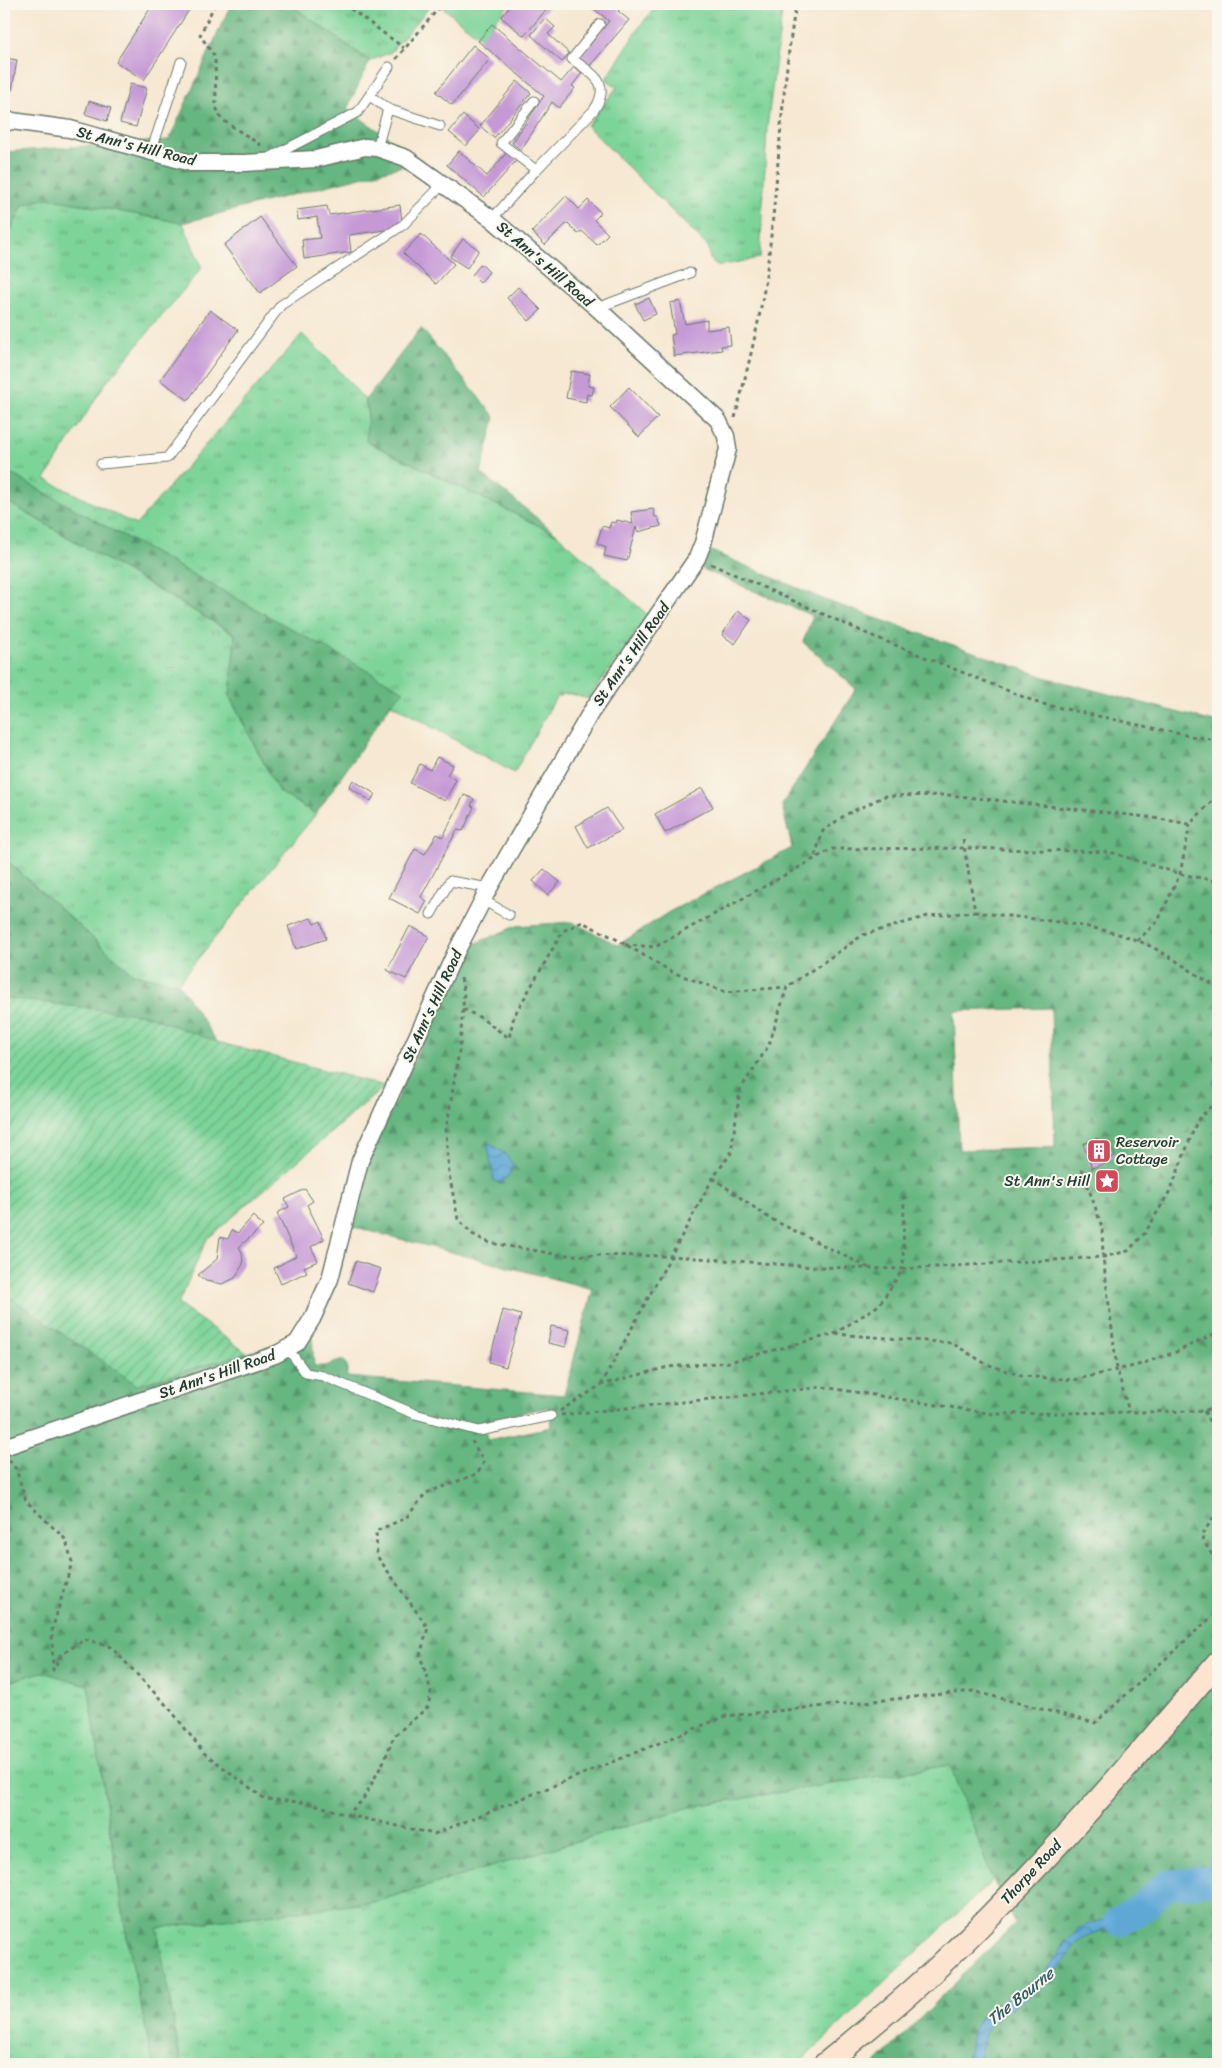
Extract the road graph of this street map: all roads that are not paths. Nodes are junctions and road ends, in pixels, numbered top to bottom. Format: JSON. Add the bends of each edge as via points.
{"nodes":[{"id":1,"x":600,"y":24,"type":"dead end"},
{"id":2,"x":181,"y":62,"type":"dead end"},
{"id":3,"x":389,"y":67,"type":"road end"},
{"id":4,"x":370,"y":96,"type":"junction"},
{"id":5,"x":534,"y":101,"type":"dead end"},
{"id":6,"x":388,"y":109,"type":"junction"},
{"id":7,"x":4,"y":123,"type":"edge"},
{"id":8,"x":440,"y":126,"type":"dead end"},
{"id":9,"x":377,"y":148,"type":"junction"},
{"id":10,"x":152,"y":152,"type":"junction"},
{"id":11,"x":259,"y":162,"type":"junction"},
{"id":12,"x":536,"y":170,"type":"junction"},
{"id":13,"x":443,"y":184,"type":"junction"},
{"id":14,"x":492,"y":219,"type":"junction"},
{"id":15,"x":690,"y":273,"type":"dead end"},
{"id":16,"x":597,"y":308,"type":"junction"},
{"id":17,"x":101,"y":464,"type":"dead end"},
{"id":18,"x":486,"y":894,"type":"junction"},
{"id":19,"x":431,"y":914,"type":"dead end"},
{"id":20,"x":509,"y":915,"type":"dead end"},
{"id":21,"x":288,"y":1349,"type":"junction"},
{"id":22,"x":551,"y":1416,"type":"road end"},
{"id":23,"x":4,"y":1447,"type":"edge"},
{"id":24,"x":1218,"y":1662,"type":"edge"},
{"id":25,"x":825,"y":2064,"type":"edge"}],
"edges":[{"from":1,"to":12,"type":"lane","via":[[572,59],[600,82],[603,90],[600,101]]},
{"from":2,"to":10,"type":"lane"},
{"from":3,"to":4,"type":"lane"},
{"from":4,"to":6,"type":"lane"},
{"from":4,"to":11,"type":"lane","via":[[358,112]]},
{"from":5,"to":12,"type":"lane","via":[[501,143]]},
{"from":6,"to":8,"type":"lane"},
{"from":6,"to":9,"type":"lane"},
{"from":7,"to":10,"type":"street","name":"St Ann's Hill Road","via":[[12,121],[70,129]]},
{"from":9,"to":11,"type":"street","name":"St Ann's Hill Road","via":[[364,147],[316,159]]},
{"from":9,"to":13,"type":"street","name":"St Ann's Hill Road","via":[[406,158]]},
{"from":10,"to":11,"type":"street","name":"St Ann's Hill Road","via":[[191,163]]},
{"from":12,"to":14,"type":"lane"},
{"from":13,"to":14,"type":"street","name":"St Ann's Hill Road"},
{"from":13,"to":17,"type":"lane","via":[[403,225],[281,305],[168,458]]},
{"from":14,"to":16,"type":"street","name":"St Ann's Hill Road"},
{"from":15,"to":16,"type":"lane"},
{"from":16,"to":18,"type":"street","name":"St Ann's Hill Road","via":[[718,420],[726,436],[726,464],[697,558],[591,712]]},
{"from":18,"to":19,"type":"lane","via":[[450,881]]},
{"from":18,"to":20,"type":"lane"},
{"from":18,"to":21,"type":"street","name":"St Ann's Hill Road","via":[[360,1161],[330,1279],[304,1334]]},
{"from":21,"to":22,"type":"lane","via":[[306,1373],[323,1376],[415,1414],[458,1426],[479,1431]]},
{"from":21,"to":23,"type":"street","name":"St Ann's Hill Road"},
{"from":24,"to":25,"type":"main road","name":"Thorpe Road","via":[[1123,1773],[940,1966]]}]}
